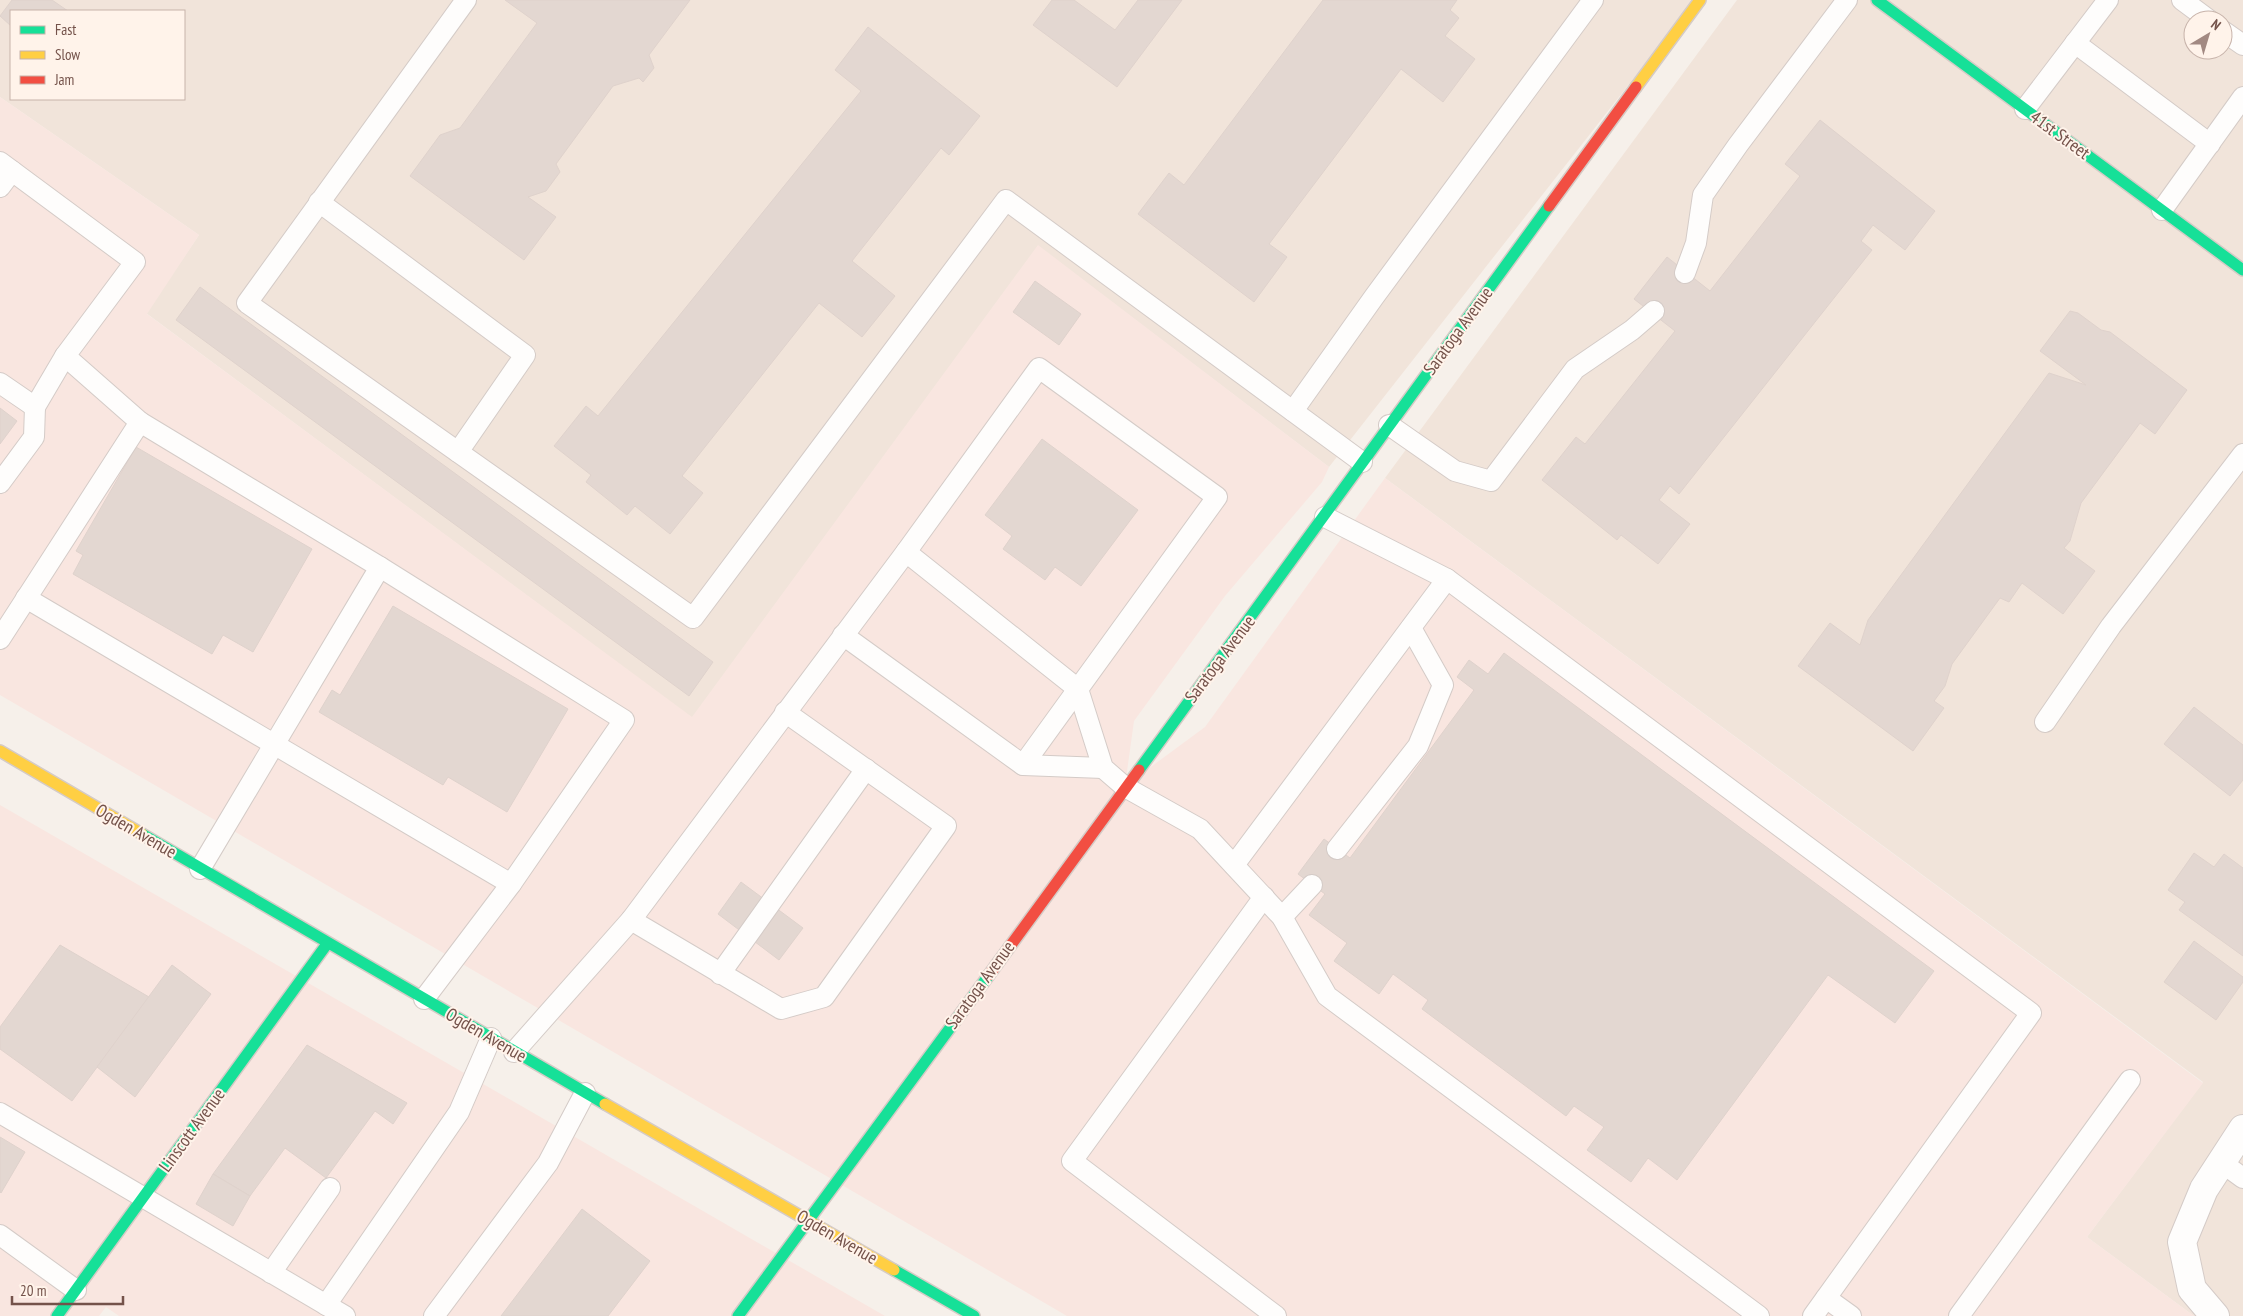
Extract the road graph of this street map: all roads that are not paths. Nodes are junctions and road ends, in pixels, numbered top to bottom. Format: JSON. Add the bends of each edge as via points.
{"nodes":[{"id":1,"x":466,"y":0,"type":"edge"},
{"id":2,"x":1593,"y":0,"type":"edge"},
{"id":3,"x":1700,"y":0,"type":"edge"},
{"id":4,"x":1847,"y":0,"type":"edge"},
{"id":5,"x":1877,"y":0,"type":"edge"},
{"id":6,"x":2108,"y":0,"type":"edge"},
{"id":7,"x":2182,"y":0,"type":"edge"},
{"id":8,"x":2196,"y":10,"type":"edge"},
{"id":9,"x":2233,"y":38,"type":"edge"},
{"id":10,"x":2075,"y":43,"type":"junction"},
{"id":11,"x":2243,"y":46,"type":"edge"},
{"id":12,"x":2243,"y":97,"type":"edge"},
{"id":13,"x":2025,"y":109,"type":"junction"},
{"id":14,"x":2210,"y":144,"type":"junction"},
{"id":15,"x":6,"y":166,"type":"edge"},
{"id":16,"x":0,"y":187,"type":"edge"},
{"id":17,"x":319,"y":202,"type":"junction"},
{"id":18,"x":2162,"y":210,"type":"junction"},
{"id":19,"x":2243,"y":270,"type":"edge"},
{"id":20,"x":1685,"y":273,"type":"dead end"},
{"id":21,"x":1654,"y":311,"type":"dead end"},
{"id":22,"x":65,"y":356,"type":"junction"},
{"id":23,"x":0,"y":383,"type":"edge"},
{"id":24,"x":35,"y":407,"type":"junction"},
{"id":25,"x":1293,"y":411,"type":"junction"},
{"id":26,"x":140,"y":422,"type":"junction"},
{"id":27,"x":1390,"y":425,"type":"junction"},
{"id":28,"x":458,"y":452,"type":"junction"},
{"id":29,"x":2243,"y":454,"type":"edge"},
{"id":30,"x":1362,"y":462,"type":"junction"},
{"id":31,"x":0,"y":483,"type":"edge"},
{"id":32,"x":1325,"y":517,"type":"junction"},
{"id":33,"x":906,"y":552,"type":"junction"},
{"id":34,"x":380,"y":567,"type":"junction"},
{"id":35,"x":1447,"y":579,"type":"junction"},
{"id":36,"x":26,"y":598,"type":"junction"},
{"id":37,"x":1411,"y":628,"type":"junction"},
{"id":38,"x":843,"y":635,"type":"junction"},
{"id":39,"x":0,"y":639,"type":"edge"},
{"id":40,"x":1078,"y":689,"type":"junction"},
{"id":41,"x":785,"y":712,"type":"junction"},
{"id":42,"x":2045,"y":722,"type":"dead end"},
{"id":43,"x":275,"y":743,"type":"junction"},
{"id":44,"x":0,"y":751,"type":"edge"},
{"id":45,"x":1023,"y":764,"type":"junction"},
{"id":46,"x":1103,"y":768,"type":"junction"},
{"id":47,"x":866,"y":769,"type":"junction"},
{"id":48,"x":1125,"y":787,"type":"junction"},
{"id":49,"x":1337,"y":849,"type":"dead end"},
{"id":50,"x":1234,"y":865,"type":"junction"},
{"id":51,"x":200,"y":869,"type":"junction"},
{"id":52,"x":511,"y":884,"type":"junction"},
{"id":53,"x":1312,"y":885,"type":"dead end"},
{"id":54,"x":1264,"y":897,"type":"junction"},
{"id":55,"x":1282,"y":917,"type":"junction"},
{"id":56,"x":631,"y":920,"type":"junction"},
{"id":57,"x":327,"y":944,"type":"junction"},
{"id":58,"x":720,"y":974,"type":"junction"},
{"id":59,"x":424,"y":999,"type":"junction"},
{"id":60,"x":491,"y":1038,"type":"junction"},
{"id":61,"x":514,"y":1052,"type":"junction"},
{"id":62,"x":2130,"y":1080,"type":"dead end"},
{"id":63,"x":585,"y":1093,"type":"junction"},
{"id":64,"x":0,"y":1113,"type":"edge"},
{"id":65,"x":2243,"y":1129,"type":"edge"},
{"id":66,"x":2222,"y":1162,"type":"junction"},
{"id":67,"x":2243,"y":1178,"type":"edge"},
{"id":68,"x":330,"y":1188,"type":"dead end"},
{"id":69,"x":143,"y":1198,"type":"junction"},
{"id":70,"x":809,"y":1220,"type":"junction"},
{"id":71,"x":0,"y":1235,"type":"edge"},
{"id":72,"x":271,"y":1272,"type":"junction"},
{"id":73,"x":76,"y":1290,"type":"junction"},
{"id":74,"x":1826,"y":1298,"type":"junction"},
{"id":75,"x":326,"y":1305,"type":"junction"},
{"id":76,"x":964,"y":1313,"type":"edge"},
{"id":77,"x":57,"y":1316,"type":"edge"},
{"id":78,"x":346,"y":1316,"type":"edge"},
{"id":79,"x":434,"y":1316,"type":"edge"},
{"id":80,"x":738,"y":1316,"type":"edge"},
{"id":81,"x":1276,"y":1316,"type":"edge"},
{"id":82,"x":1760,"y":1316,"type":"edge"},
{"id":83,"x":1813,"y":1316,"type":"edge"},
{"id":84,"x":1851,"y":1316,"type":"edge"},
{"id":85,"x":1959,"y":1316,"type":"edge"},
{"id":86,"x":2215,"y":1316,"type":"edge"}],
"edges":[{"from":1,"to":17,"type":"lane"},
{"from":2,"to":25,"type":"lane"},
{"from":3,"to":27,"type":"street","name":"Saratoga Avenue"},
{"from":4,"to":20,"type":"lane","via":[[1703,195],[1696,243]]},
{"from":5,"to":13,"type":"street","name":"41st Street"},
{"from":6,"to":10,"type":"lane"},
{"from":7,"to":8,"type":"lane"},
{"from":9,"to":11,"type":"lane"},
{"from":10,"to":13,"type":"lane"},
{"from":10,"to":14,"type":"lane"},
{"from":12,"to":14,"type":"lane"},
{"from":13,"to":18,"type":"street","name":"41st Street"},
{"from":14,"to":18,"type":"lane"},
{"from":15,"to":16,"type":"lane"},
{"from":15,"to":22,"type":"lane","via":[[135,262]]},
{"from":17,"to":28,"type":"lane","via":[[525,355]]},
{"from":17,"to":28,"type":"lane","via":[[247,302]]},
{"from":18,"to":19,"type":"street","name":"41st Street"},
{"from":21,"to":27,"type":"lane","via":[[1575,369],[1491,481],[1455,471]]},
{"from":22,"to":24,"type":"lane"},
{"from":22,"to":26,"type":"lane"},
{"from":23,"to":24,"type":"lane"},
{"from":24,"to":31,"type":"lane","via":[[34,437]]},
{"from":25,"to":28,"type":"lane","via":[[1006,200],[693,618]]},
{"from":25,"to":30,"type":"lane"},
{"from":26,"to":34,"type":"lane"},
{"from":26,"to":36,"type":"lane"},
{"from":27,"to":30,"type":"street","name":"Saratoga Avenue"},
{"from":29,"to":42,"type":"lane","via":[[2111,626]]},
{"from":30,"to":32,"type":"street","name":"Saratoga Avenue"},
{"from":32,"to":35,"type":"lane"},
{"from":32,"to":48,"type":"street","name":"Saratoga Avenue"},
{"from":33,"to":38,"type":"lane"},
{"from":33,"to":40,"type":"lane"},
{"from":33,"to":40,"type":"lane","via":[[1039,368],[1217,497]]},
{"from":34,"to":43,"type":"lane"},
{"from":34,"to":52,"type":"lane","via":[[624,720]]},
{"from":35,"to":37,"type":"lane"},
{"from":35,"to":74,"type":"lane","via":[[2032,1013]]},
{"from":36,"to":39,"type":"lane"},
{"from":36,"to":43,"type":"lane"},
{"from":37,"to":49,"type":"lane","via":[[1443,685],[1418,746]]},
{"from":37,"to":50,"type":"lane"},
{"from":38,"to":41,"type":"lane"},
{"from":38,"to":45,"type":"lane"},
{"from":40,"to":45,"type":"lane"},
{"from":40,"to":46,"type":"lane"},
{"from":41,"to":47,"type":"lane"},
{"from":41,"to":56,"type":"lane"},
{"from":43,"to":51,"type":"lane"},
{"from":43,"to":52,"type":"lane"},
{"from":44,"to":51,"type":"street","name":"Ogden Avenue"},
{"from":45,"to":46,"type":"lane"},
{"from":46,"to":48,"type":"lane"},
{"from":47,"to":58,"type":"lane"},
{"from":47,"to":58,"type":"lane","via":[[946,826],[824,997],[781,1009]]},
{"from":48,"to":50,"type":"lane","via":[[1200,829]]},
{"from":48,"to":70,"type":"street","name":"Saratoga Avenue"},
{"from":50,"to":54,"type":"lane"},
{"from":51,"to":57,"type":"street","name":"Ogden Avenue"},
{"from":52,"to":59,"type":"lane"},
{"from":53,"to":55,"type":"lane"},
{"from":54,"to":55,"type":"lane"},
{"from":54,"to":81,"type":"lane","via":[[1072,1161]]},
{"from":55,"to":82,"type":"lane","via":[[1327,996]]},
{"from":56,"to":58,"type":"lane"},
{"from":56,"to":61,"type":"lane"},
{"from":57,"to":59,"type":"street","name":"Ogden Avenue"},
{"from":57,"to":69,"type":"street","name":"Linscott Avenue"},
{"from":59,"to":60,"type":"street","name":"Ogden Avenue"},
{"from":60,"to":61,"type":"street","name":"Ogden Avenue"},
{"from":60,"to":75,"type":"lane","via":[[459,1112]]},
{"from":61,"to":63,"type":"street","name":"Ogden Avenue"},
{"from":62,"to":85,"type":"lane"},
{"from":63,"to":70,"type":"street","name":"Ogden Avenue"},
{"from":63,"to":79,"type":"lane","via":[[548,1163]]},
{"from":64,"to":69,"type":"lane"},
{"from":65,"to":66,"type":"street"},
{"from":66,"to":67,"type":"lane"},
{"from":66,"to":86,"type":"street","via":[[2204,1189],[2182,1242],[2192,1288]]},
{"from":68,"to":72,"type":"lane"},
{"from":69,"to":72,"type":"lane"},
{"from":69,"to":73,"type":"street","name":"Linscott Avenue"},
{"from":70,"to":76,"type":"street","name":"Ogden Avenue"},
{"from":70,"to":80,"type":"street","name":"Saratoga Avenue"},
{"from":71,"to":73,"type":"lane"},
{"from":72,"to":75,"type":"lane"},
{"from":73,"to":77,"type":"street","name":"Linscott Avenue"},
{"from":74,"to":83,"type":"lane"},
{"from":74,"to":84,"type":"lane"},
{"from":75,"to":78,"type":"lane"}]}
